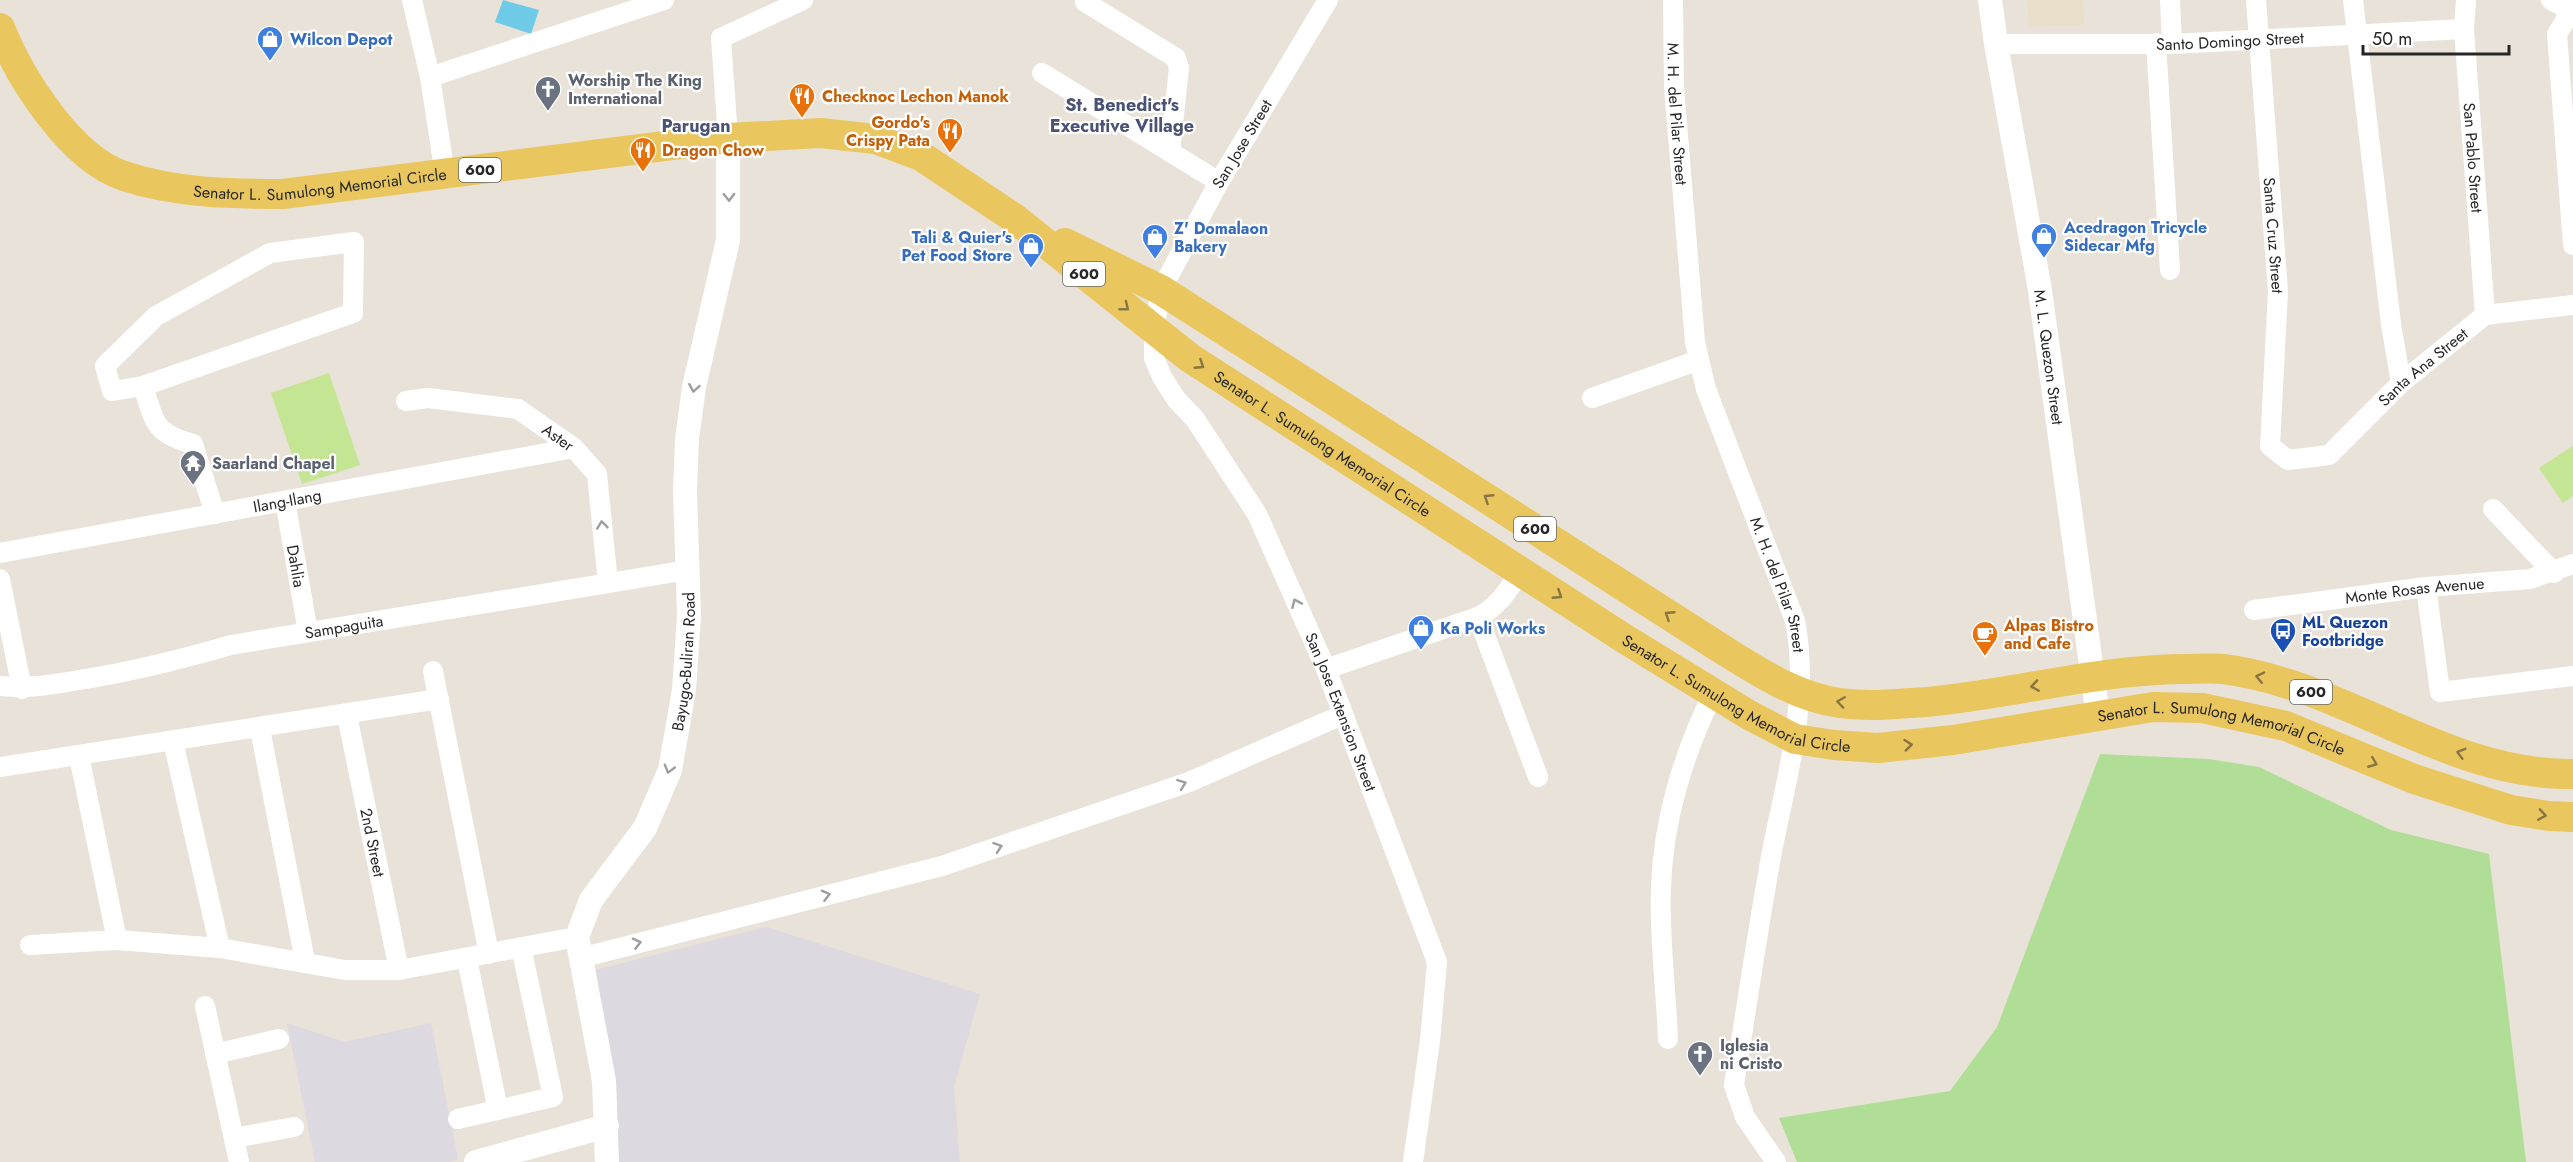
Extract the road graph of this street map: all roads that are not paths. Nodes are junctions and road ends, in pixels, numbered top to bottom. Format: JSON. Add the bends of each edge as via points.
{"nodes":[{"id":1,"x":412,"y":0,"type":"edge"},
{"id":2,"x":664,"y":0,"type":"edge"},
{"id":3,"x":802,"y":0,"type":"edge"},
{"id":4,"x":1328,"y":0,"type":"edge"},
{"id":5,"x":1673,"y":0,"type":"edge"},
{"id":6,"x":1990,"y":0,"type":"edge"},
{"id":7,"x":2170,"y":0,"type":"edge"},
{"id":8,"x":2256,"y":0,"type":"edge"},
{"id":9,"x":2353,"y":0,"type":"edge"},
{"id":10,"x":2466,"y":0,"type":"edge"},
{"id":11,"x":2551,"y":0,"type":"edge"},
{"id":12,"x":1084,"y":2,"type":"dead end"},
{"id":13,"x":630,"y":6,"type":"edge"},
{"id":14,"x":2572,"y":12,"type":"edge"},
{"id":15,"x":0,"y":28,"type":"edge"},
{"id":16,"x":2464,"y":29,"type":"junction"},
{"id":17,"x":2355,"y":35,"type":"junction"},
{"id":18,"x":2258,"y":40,"type":"junction"},
{"id":19,"x":2164,"y":43,"type":"junction"},
{"id":20,"x":1996,"y":44,"type":"junction"},
{"id":21,"x":1042,"y":73,"type":"dead end"},
{"id":22,"x":430,"y":77,"type":"junction"},
{"id":23,"x":728,"y":138,"type":"junction"},
{"id":24,"x":1170,"y":152,"type":"junction"},
{"id":25,"x":445,"y":174,"type":"junction"},
{"id":26,"x":1219,"y":182,"type":"junction"},
{"id":27,"x":1014,"y":218,"type":"junction"},
{"id":28,"x":2573,"y":245,"type":"edge"},
{"id":29,"x":2170,"y":270,"type":"dead end"},
{"id":30,"x":1161,"y":290,"type":"junction"},
{"id":31,"x":2573,"y":305,"type":"edge"},
{"id":32,"x":2486,"y":315,"type":"junction"},
{"id":33,"x":1154,"y":329,"type":"junction"},
{"id":34,"x":1699,"y":360,"type":"junction"},
{"id":35,"x":2401,"y":383,"type":"junction"},
{"id":36,"x":143,"y":386,"type":"junction"},
{"id":37,"x":1592,"y":398,"type":"dead end"},
{"id":38,"x":406,"y":400,"type":"dead end"},
{"id":39,"x":574,"y":448,"type":"junction"},
{"id":40,"x":2288,"y":460,"type":"joint"},
{"id":41,"x":285,"y":501,"type":"junction"},
{"id":42,"x":2493,"y":509,"type":"dead end"},
{"id":43,"x":215,"y":514,"type":"junction"},
{"id":44,"x":0,"y":553,"type":"edge"},
{"id":45,"x":2573,"y":564,"type":"edge"},
{"id":46,"x":688,"y":570,"type":"junction"},
{"id":47,"x":1521,"y":571,"type":"junction"},
{"id":48,"x":2554,"y":573,"type":"junction"},
{"id":49,"x":0,"y":579,"type":"edge"},
{"id":50,"x":608,"y":583,"type":"junction"},
{"id":51,"x":2426,"y":587,"type":"junction"},
{"id":52,"x":2254,"y":610,"type":"dead end"},
{"id":53,"x":1478,"y":617,"type":"junction"},
{"id":54,"x":308,"y":632,"type":"junction"},
{"id":55,"x":1326,"y":669,"type":"junction"},
{"id":56,"x":433,"y":671,"type":"dead end"},
{"id":57,"x":2092,"y":676,"type":"junction"},
{"id":58,"x":2573,"y":676,"type":"edge"},
{"id":59,"x":0,"y":686,"type":"edge"},
{"id":60,"x":22,"y":688,"type":"junction"},
{"id":61,"x":1714,"y":692,"type":"junction"},
{"id":62,"x":1800,"y":692,"type":"junction"},
{"id":63,"x":439,"y":699,"type":"junction"},
{"id":64,"x":1342,"y":715,"type":"junction"},
{"id":65,"x":347,"y":716,"type":"junction"},
{"id":66,"x":2098,"y":716,"type":"junction"},
{"id":67,"x":260,"y":729,"type":"junction"},
{"id":68,"x":1795,"y":739,"type":"junction"},
{"id":69,"x":173,"y":741,"type":"junction"},
{"id":70,"x":79,"y":756,"type":"junction"},
{"id":71,"x":0,"y":767,"type":"edge"},
{"id":72,"x":2518,"y":769,"type":"junction"},
{"id":73,"x":2573,"y":774,"type":"edge"},
{"id":74,"x":1538,"y":777,"type":"dead end"},
{"id":75,"x":2511,"y":810,"type":"junction"},
{"id":76,"x":2573,"y":817,"type":"edge"},
{"id":77,"x":117,"y":940,"type":"junction"},
{"id":78,"x":30,"y":945,"type":"dead end"},
{"id":79,"x":520,"y":947,"type":"junction"},
{"id":80,"x":579,"y":947,"type":"junction"},
{"id":81,"x":220,"y":948,"type":"junction"},
{"id":82,"x":489,"y":954,"type":"junction"},
{"id":83,"x":467,"y":958,"type":"junction"},
{"id":84,"x":305,"y":962,"type":"junction"},
{"id":85,"x":399,"y":970,"type":"junction"},
{"id":86,"x":205,"y":1006,"type":"dead end"},
{"id":87,"x":1668,"y":1038,"type":"dead end"},
{"id":88,"x":279,"y":1039,"type":"dead end"},
{"id":89,"x":215,"y":1054,"type":"junction"},
{"id":90,"x":498,"y":1110,"type":"junction"},
{"id":91,"x":458,"y":1119,"type":"dead end"},
{"id":92,"x":607,"y":1126,"type":"junction"},
{"id":93,"x":294,"y":1127,"type":"dead end"},
{"id":94,"x":234,"y":1138,"type":"junction"},
{"id":95,"x":239,"y":1162,"type":"edge"},
{"id":96,"x":476,"y":1162,"type":"edge"},
{"id":97,"x":607,"y":1162,"type":"edge"},
{"id":98,"x":1413,"y":1162,"type":"edge"},
{"id":99,"x":1776,"y":1162,"type":"edge"}],
"edges":[{"from":1,"to":22,"type":"street"},
{"from":2,"to":13,"type":"street"},
{"from":3,"to":23,"type":"street","via":[[721,38]]},
{"from":4,"to":26,"type":"street","name":"San Jose Street"},
{"from":5,"to":34,"type":"street","name":"M. H. del Pilar Street","via":[[1674,87]]},
{"from":6,"to":20,"type":"street","name":"M. L. Quezon Street"},
{"from":7,"to":19,"type":"street"},
{"from":8,"to":18,"type":"street","name":"Santa Cruz Street"},
{"from":9,"to":17,"type":"street"},
{"from":10,"to":16,"type":"street","name":"San Pablo Street"},
{"from":11,"to":14,"type":"street"},
{"from":12,"to":24,"type":"street","via":[[1176,58],[1179,68]]},
{"from":13,"to":22,"type":"street"},
{"from":14,"to":28,"type":"street","via":[[2557,34]]},
{"from":15,"to":25,"type":"main road","name":"Senator L. Sumulong Memorial Circle","number":"600","via":[[36,98],[94,160],[122,176],[209,194],[283,194]]},
{"from":16,"to":17,"type":"street","name":"Santo Domingo Street"},
{"from":16,"to":32,"type":"street","name":"San Pablo Street"},
{"from":17,"to":18,"type":"street","name":"Santo Domingo Street"},
{"from":17,"to":35,"type":"street"},
{"from":18,"to":19,"type":"street","name":"Santo Domingo Street"},
{"from":18,"to":40,"type":"street","name":"Santa Cruz Street","via":[[2278,291],[2270,446]]},
{"from":19,"to":20,"type":"street","name":"Santo Domingo Street"},
{"from":19,"to":29,"type":"street"},
{"from":20,"to":57,"type":"street","name":"M. L. Quezon Street","via":[[2040,290]]},
{"from":21,"to":24,"type":"street"},
{"from":22,"to":25,"type":"street"},
{"from":23,"to":25,"type":"main road","name":"Senator L. Sumulong Memorial Circle","number":"600"},
{"from":23,"to":27,"type":"main road","name":"Senator L. Sumulong Memorial Circle","number":"600","via":[[821,133],[875,139],[921,156]]},
{"from":23,"to":46,"type":"street","name":"Bayugo-Buliran Road","one_way":true,"via":[[728,240],[694,387],[687,439]]},
{"from":24,"to":26,"type":"street"},
{"from":26,"to":30,"type":"street","name":"San Jose Street"},
{"from":27,"to":30,"type":"main road","name":"Senator L. Sumulong Memorial Circle","number":"600"},
{"from":27,"to":33,"type":"main road","name":"Senator L. Sumulong Memorial Circle","number":"600","one_way":true},
{"from":30,"to":33,"type":"street","name":"San Jose Extension Street"},
{"from":62,"to":30,"type":"main road","name":"Senator L. Sumulong Memorial Circle","number":"600","one_way":true,"via":[[1764,676]]},
{"from":31,"to":32,"type":"street"},
{"from":32,"to":35,"type":"street","name":"Santa Ana Street"},
{"from":33,"to":47,"type":"main road","name":"Senator L. Sumulong Memorial Circle","number":"600","one_way":true,"via":[[1190,358]]},
{"from":55,"to":33,"type":"street","name":"San Jose Extension Street","one_way":true,"via":[[1257,514],[1195,419],[1162,378],[1154,358]]},
{"from":34,"to":37,"type":"street"},
{"from":34,"to":62,"type":"street","name":"M. H. del Pilar Street","via":[[1706,389],[1795,621],[1801,652]]},
{"from":35,"to":40,"type":"street","name":"Santa Ana Street","via":[[2329,454]]},
{"from":36,"to":36,"type":"street","via":[[353,313],[354,242],[270,253],[156,316],[105,366],[112,391]]},
{"from":36,"to":43,"type":"street","via":[[157,427],[175,439],[193,444]]},
{"from":38,"to":39,"type":"street","name":"Aster","via":[[428,398],[518,409]]},
{"from":39,"to":41,"type":"street","name":"Ilang-Ilang"},
{"from":50,"to":39,"type":"street","name":"Aster","one_way":true,"via":[[597,474]]},
{"from":41,"to":43,"type":"street","name":"Ilang-Ilang"},
{"from":41,"to":54,"type":"street","name":"Dahlia"},
{"from":42,"to":48,"type":"street"},
{"from":43,"to":44,"type":"street","name":"Ilang-Ilang"},
{"from":45,"to":48,"type":"street","name":"Monte Rosas Avenue"},
{"from":46,"to":50,"type":"street","name":"Sampaguita"},
{"from":46,"to":80,"type":"street","name":"Bayugo-Buliran Road","one_way":true,"via":[[684,690],[670,770],[645,828],[591,900]]},
{"from":47,"to":53,"type":"street","via":[[1498,604]]},
{"from":47,"to":61,"type":"main road","name":"Senator L. Sumulong Memorial Circle","number":"600","one_way":true},
{"from":48,"to":51,"type":"street","name":"Monte Rosas Avenue","via":[[2530,579]]},
{"from":49,"to":60,"type":"street"},
{"from":50,"to":54,"type":"street","name":"Sampaguita"},
{"from":51,"to":52,"type":"street","name":"Monte Rosas Avenue"},
{"from":51,"to":58,"type":"street","via":[[2440,692]]},
{"from":53,"to":55,"type":"street"},
{"from":53,"to":74,"type":"street"},
{"from":54,"to":60,"type":"street","name":"Sampaguita","via":[[231,645],[169,663]]},
{"from":55,"to":64,"type":"street","name":"San Jose Extension Street"},
{"from":56,"to":63,"type":"street"},
{"from":57,"to":62,"type":"main road","name":"Senator L. Sumulong Memorial Circle","number":"600","one_way":true,"via":[[1959,699],[1877,706],[1838,703]]},
{"from":57,"to":66,"type":"street","name":"M. L. Quezon Street"},
{"from":72,"to":57,"type":"main road","name":"Senator L. Sumulong Memorial Circle","number":"600","one_way":true,"via":[[2455,752],[2289,684],[2222,669],[2152,669]]},
{"from":59,"to":60,"type":"street","name":"Sampaguita"},
{"from":61,"to":68,"type":"main road","name":"Senator L. Sumulong Memorial Circle","number":"600"},
{"from":61,"to":87,"type":"street","via":[[1696,727],[1670,816],[1661,886]]},
{"from":62,"to":68,"type":"street","name":"M. H. del Pilar Street"},
{"from":63,"to":65,"type":"street"},
{"from":63,"to":82,"type":"street"},
{"from":80,"to":64,"type":"street","one_way":true,"via":[[942,866],[1189,782]]},
{"from":64,"to":98,"type":"street","name":"San Jose Extension Street","via":[[1437,962]]},
{"from":65,"to":67,"type":"street"},
{"from":65,"to":85,"type":"street","name":"2nd Street"},
{"from":68,"to":66,"type":"main road","name":"Senator L. Sumulong Memorial Circle","number":"600","one_way":true,"via":[[1878,748]]},
{"from":66,"to":75,"type":"main road","name":"Senator L. Sumulong Memorial Circle","number":"600","one_way":true,"via":[[2153,707],[2202,708],[2275,724],[2414,779]]},
{"from":67,"to":69,"type":"street"},
{"from":67,"to":84,"type":"street"},
{"from":68,"to":99,"type":"street","name":"M. H. del Pilar Street","via":[[1773,846],[1734,1085],[1745,1117]]},
{"from":69,"to":70,"type":"street"},
{"from":69,"to":81,"type":"street"},
{"from":70,"to":71,"type":"street"},
{"from":70,"to":77,"type":"street"},
{"from":72,"to":73,"type":"main road","name":"Senator L. Sumulong Memorial Circle","number":"600"},
{"from":72,"to":75,"type":"main road"},
{"from":75,"to":76,"type":"main road","name":"Senator L. Sumulong Memorial Circle","number":"600","one_way":true},
{"from":77,"to":78,"type":"street"},
{"from":77,"to":81,"type":"street"},
{"from":79,"to":80,"type":"street"},
{"from":79,"to":82,"type":"street"},
{"from":79,"to":90,"type":"street","via":[[553,1097]]},
{"from":80,"to":92,"type":"street","via":[[604,1082]]},
{"from":81,"to":84,"type":"street"},
{"from":82,"to":83,"type":"street"},
{"from":83,"to":85,"type":"street"},
{"from":83,"to":90,"type":"street"},
{"from":84,"to":85,"type":"street","via":[[345,970]]},
{"from":86,"to":89,"type":"street"},
{"from":88,"to":89,"type":"street"},
{"from":89,"to":94,"type":"street"},
{"from":90,"to":91,"type":"street"},
{"from":92,"to":96,"type":"street"},
{"from":92,"to":97,"type":"street"},
{"from":93,"to":94,"type":"street"},
{"from":94,"to":95,"type":"street"}]}
